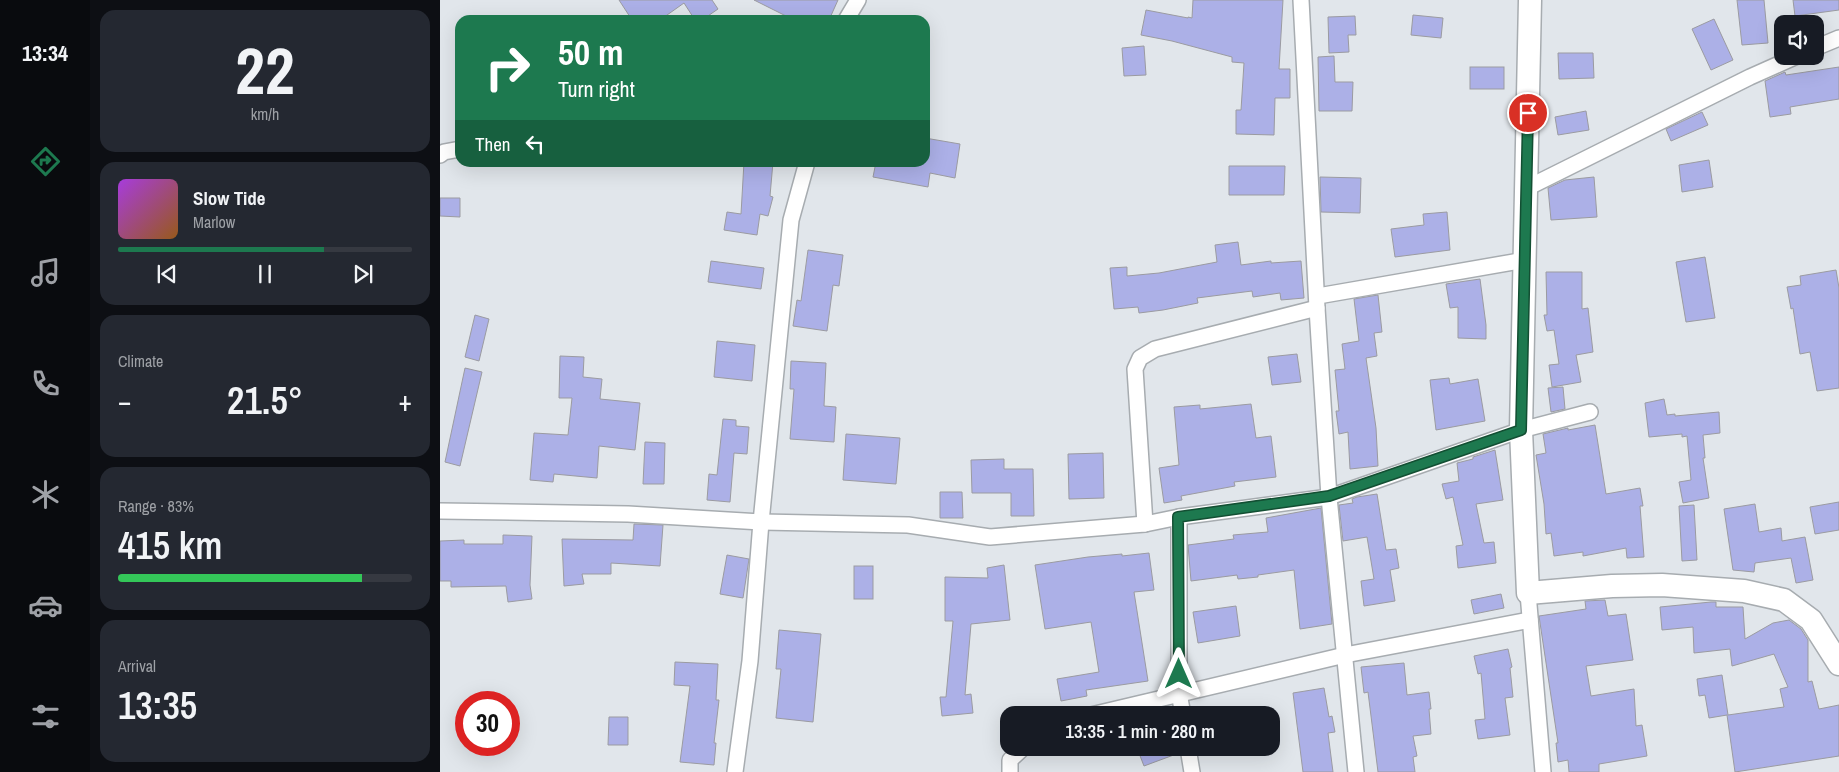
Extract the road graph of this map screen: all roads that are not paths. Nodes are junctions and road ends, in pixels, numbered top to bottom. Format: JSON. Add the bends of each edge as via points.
{"nodes":[{"id":1,"x":858,"y":0,"type":"edge"},
{"id":2,"x":1301,"y":0,"type":"edge"},
{"id":3,"x":1530,"y":0,"type":"edge"},
{"id":4,"x":849,"y":15,"type":"edge"},
{"id":5,"x":1839,"y":38,"type":"edge"},
{"id":6,"x":1824,"y":44,"type":"edge"},
{"id":7,"x":1777,"y":65,"type":"edge"},
{"id":8,"x":455,"y":150,"type":"edge"},
{"id":9,"x":440,"y":154,"type":"edge"},
{"id":10,"x":806,"y":167,"type":"edge"},
{"id":11,"x":1527,"y":188,"type":"junction"},
{"id":12,"x":1525,"y":260,"type":"junction"},
{"id":13,"x":1317,"y":302,"type":"junction"},
{"id":14,"x":1590,"y":412,"type":"dead end"},
{"id":15,"x":1521,"y":430,"type":"junction"},
{"id":16,"x":1329,"y":496,"type":"junction"},
{"id":17,"x":440,"y":511,"type":"edge"},
{"id":18,"x":1178,"y":517,"type":"junction"},
{"id":19,"x":761,"y":522,"type":"junction"},
{"id":20,"x":1145,"y":524,"type":"junction"},
{"id":21,"x":1528,"y":593,"type":"junction"},
{"id":22,"x":1530,"y":620,"type":"junction"},
{"id":23,"x":1345,"y":655,"type":"junction"},
{"id":24,"x":1839,"y":664,"type":"edge"},
{"id":25,"x":1179,"y":693,"type":"junction"},
{"id":26,"x":1127,"y":706,"type":"edge"},
{"id":27,"x":1181,"y":706,"type":"edge"},
{"id":28,"x":1014,"y":756,"type":"edge"},
{"id":29,"x":1189,"y":756,"type":"edge"},
{"id":30,"x":735,"y":772,"type":"edge"},
{"id":31,"x":1010,"y":772,"type":"edge"},
{"id":32,"x":1192,"y":772,"type":"edge"},
{"id":33,"x":1356,"y":772,"type":"edge"},
{"id":34,"x":1543,"y":772,"type":"edge"}],
"edges":[{"from":1,"to":4,"type":"street"},
{"from":2,"to":13,"type":"street"},
{"from":3,"to":11,"type":"street"},
{"from":5,"to":6,"type":"street"},
{"from":7,"to":11,"type":"street"},
{"from":8,"to":9,"type":"street"},
{"from":10,"to":19,"type":"street","via":[[791,220]]},
{"from":11,"to":12,"type":"street"},
{"from":12,"to":13,"type":"street"},
{"from":12,"to":15,"type":"street"},
{"from":13,"to":16,"type":"street"},
{"from":13,"to":20,"type":"street","via":[[1155,349],[1140,358],[1135,369]]},
{"from":14,"to":15,"type":"street"},
{"from":15,"to":16,"type":"street"},
{"from":15,"to":21,"type":"street"},
{"from":16,"to":18,"type":"street"},
{"from":16,"to":23,"type":"street"},
{"from":17,"to":19,"type":"street","via":[[628,514]]},
{"from":18,"to":20,"type":"street"},
{"from":18,"to":25,"type":"street"},
{"from":19,"to":20,"type":"street","via":[[908,526],[990,537]]},
{"from":19,"to":30,"type":"street","via":[[750,661]]},
{"from":21,"to":22,"type":"street"},
{"from":21,"to":24,"type":"street","via":[[1662,585],[1744,591],[1784,600],[1811,620]]},
{"from":22,"to":23,"type":"street"},
{"from":22,"to":34,"type":"street"},
{"from":23,"to":25,"type":"street"},
{"from":23,"to":33,"type":"street"},
{"from":25,"to":26,"type":"street"},
{"from":25,"to":27,"type":"street"},
{"from":28,"to":31,"type":"street","via":[[1010,760]]},
{"from":29,"to":32,"type":"street"}]}
